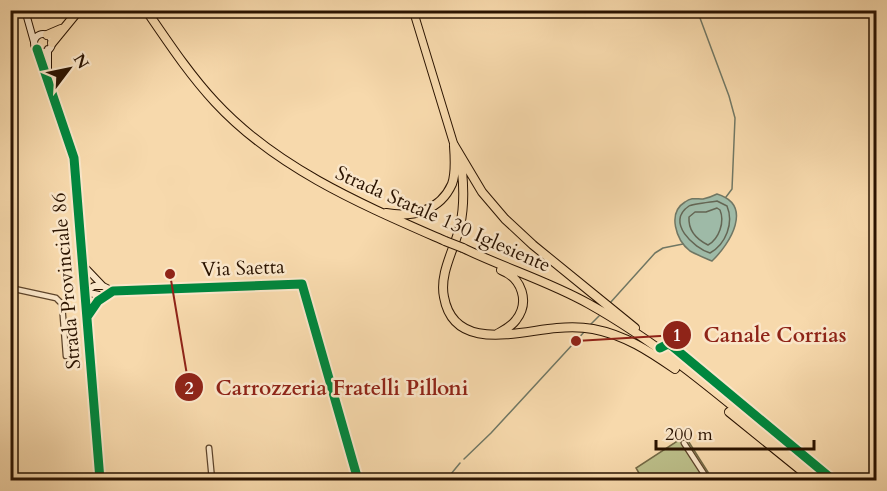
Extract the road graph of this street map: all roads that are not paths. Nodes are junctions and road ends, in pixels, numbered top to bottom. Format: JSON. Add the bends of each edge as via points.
{"nodes":[{"id":1,"x":26,"y":10,"type":"edge"},
{"id":2,"x":79,"y":10,"type":"edge"},
{"id":3,"x":141,"y":10,"type":"edge"},
{"id":4,"x":146,"y":10,"type":"edge"},
{"id":5,"x":151,"y":10,"type":"edge"},
{"id":6,"x":413,"y":10,"type":"edge"},
{"id":7,"x":28,"y":19,"type":"junction"},
{"id":8,"x":165,"y":38,"type":"junction"},
{"id":9,"x":47,"y":40,"type":"junction"},
{"id":10,"x":36,"y":45,"type":"junction"},
{"id":11,"x":48,"y":83,"type":"junction"},
{"id":12,"x":454,"y":145,"type":"junction"},
{"id":13,"x":462,"y":171,"type":"joint"},
{"id":14,"x":393,"y":216,"type":"junction"},
{"id":15,"x":463,"y":249,"type":"junction"},
{"id":16,"x":81,"y":263,"type":"junction"},
{"id":17,"x":103,"y":286,"type":"junction"},
{"id":18,"x":10,"y":288,"type":"edge"},
{"id":19,"x":113,"y":291,"type":"junction"},
{"id":20,"x":84,"y":292,"type":"junction"},
{"id":21,"x":105,"y":296,"type":"junction"},
{"id":22,"x":608,"y":311,"type":"junction"},
{"id":23,"x":87,"y":317,"type":"junction"},
{"id":24,"x":495,"y":335,"type":"junction"},
{"id":25,"x":642,"y":338,"type":"junction"},
{"id":26,"x":660,"y":348,"type":"junction"},
{"id":27,"x":66,"y":356,"type":"dead end"},
{"id":28,"x":685,"y":376,"type":"junction"},
{"id":29,"x":706,"y":386,"type":"junction"},
{"id":30,"x":684,"y":443,"type":"dead end"},
{"id":31,"x":209,"y":448,"type":"dead end"},
{"id":32,"x":99,"y":468,"type":"junction"},
{"id":33,"x":93,"y":480,"type":"edge"},
{"id":34,"x":100,"y":480,"type":"edge"},
{"id":35,"x":212,"y":480,"type":"edge"},
{"id":36,"x":358,"y":480,"type":"edge"},
{"id":37,"x":708,"y":480,"type":"edge"},
{"id":38,"x":813,"y":480,"type":"edge"},
{"id":39,"x":823,"y":480,"type":"edge"},
{"id":40,"x":833,"y":480,"type":"edge"}],
"edges":[{"from":1,"to":7,"type":"street","name":"Strada Provinciale 86"},
{"from":2,"to":9,"type":"highway"},
{"from":3,"to":8,"type":"highway"},
{"from":4,"to":8,"type":"highway","name":"Strada Statale 130 Iglesiente"},
{"from":5,"to":8,"type":"highway"},
{"from":6,"to":12,"type":"main road"},
{"from":7,"to":9,"type":"street"},
{"from":7,"to":10,"type":"street","name":"Strada Provinciale 86"},
{"from":8,"to":14,"type":"highway","name":"Strada Statale 130 Iglesiente","via":[[217,105],[263,145],[311,177]]},
{"from":9,"to":10,"type":"street","via":[[37,36]]},
{"from":9,"to":10,"type":"street","via":[[44,51]]},
{"from":9,"to":11,"type":"street","name":"Strada Provinciale 86"},
{"from":10,"to":11,"type":"street","name":"Strada Provinciale 86"},
{"from":11,"to":16,"type":"street","name":"Strada Provinciale 86","via":[[74,158]]},
{"from":12,"to":13,"type":"main road"},
{"from":12,"to":14,"type":"highway","via":[[452,184],[438,203],[410,215]]},
{"from":12,"to":22,"type":"highway","via":[[482,192],[505,219],[598,298]]},
{"from":13,"to":24,"type":"highway","via":[[462,214],[442,288],[444,298],[451,315],[464,328]]},
{"from":14,"to":15,"type":"highway","name":"Strada Statale 130 Iglesiente","bridge":true},
{"from":15,"to":22,"type":"highway","name":"Strada Statale 130 Iglesiente"},
{"from":15,"to":24,"type":"highway","via":[[506,271],[520,286],[521,313],[511,326]]},
{"from":16,"to":17,"type":"street","name":"Via Saetta"},
{"from":16,"to":20,"type":"street","name":"Strada Provinciale 86"},
{"from":17,"to":19,"type":"street","name":"Via Saetta"},
{"from":17,"to":20,"type":"street"},
{"from":18,"to":27,"type":"street","via":[[56,298],[62,304]]},
{"from":19,"to":21,"type":"street","name":"Via Saetta"},
{"from":19,"to":36,"type":"street","name":"Via Saetta","via":[[302,284]]},
{"from":20,"to":21,"type":"street"},
{"from":20,"to":23,"type":"street","name":"Strada Provinciale 86"},
{"from":21,"to":23,"type":"street","name":"Via Saetta"},
{"from":22,"to":25,"type":"highway","name":"Strada Statale 130 Iglesiente"},
{"from":22,"to":26,"type":"highway"},
{"from":23,"to":32,"type":"street","name":"Strada Provinciale 86"},
{"from":24,"to":28,"type":"highway","via":[[556,328],[592,329],[628,339]]},
{"from":25,"to":28,"type":"highway","name":"Strada Statale 130 Iglesiente"},
{"from":25,"to":29,"type":"highway","name":"Strada Statale 130 Iglesiente"},
{"from":26,"to":29,"type":"highway"},
{"from":26,"to":40,"type":"street","via":[[672,346]]},
{"from":28,"to":38,"type":"highway","name":"Strada Statale 130 Iglesiente"},
{"from":29,"to":39,"type":"highway","name":"Strada Statale 130 Iglesiente"},
{"from":30,"to":37,"type":"street"},
{"from":31,"to":35,"type":"street"},
{"from":32,"to":33,"type":"street"},
{"from":32,"to":34,"type":"street","name":"Strada Provinciale 86"}]}
